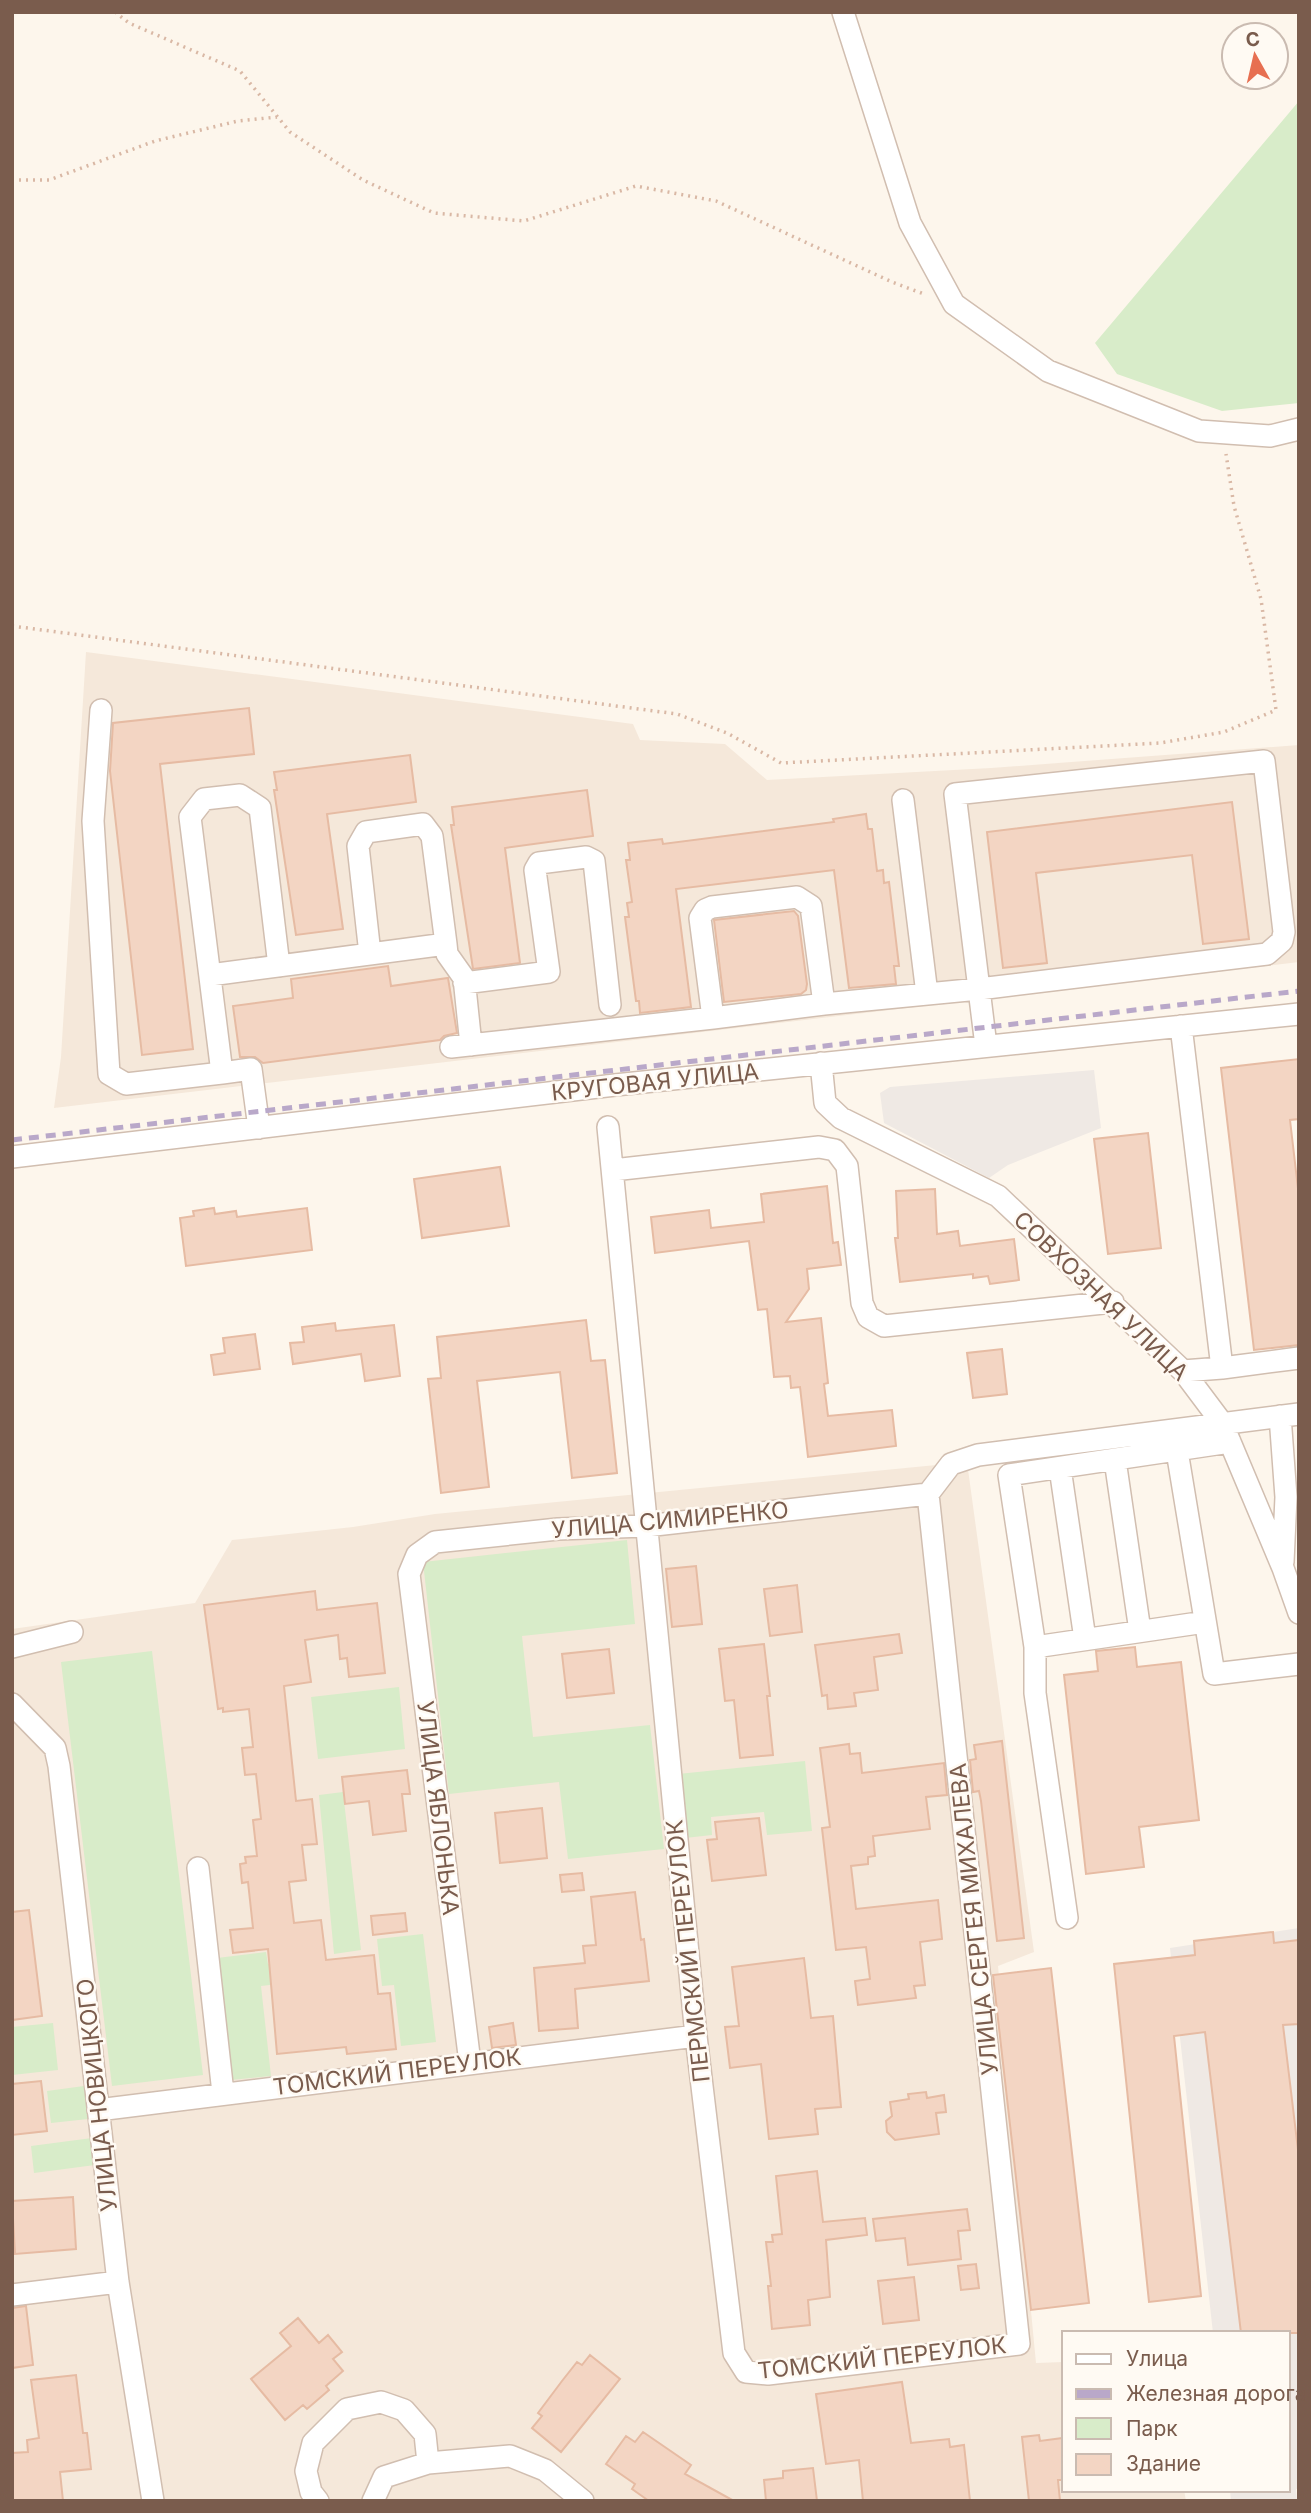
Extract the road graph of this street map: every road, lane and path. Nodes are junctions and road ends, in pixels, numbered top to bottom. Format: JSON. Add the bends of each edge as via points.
{"nodes":[{"id":1,"x":115,"y":12,"type":"edge"},
{"id":2,"x":843,"y":12,"type":"edge"},
{"id":3,"x":277,"y":117,"type":"junction"},
{"id":4,"x":12,"y":180,"type":"edge"},
{"id":5,"x":954,"y":304,"type":"junction"},
{"id":6,"x":1299,"y":429,"type":"edge"},
{"id":7,"x":1222,"y":433,"type":"junction"},
{"id":8,"x":12,"y":626,"type":"edge"},
{"id":9,"x":101,"y":710,"type":"dead end"},
{"id":10,"x":903,"y":800,"type":"dead end"},
{"id":11,"x":446,"y":944,"type":"junction"},
{"id":12,"x":370,"y":954,"type":"junction"},
{"id":13,"x":279,"y":966,"type":"junction"},
{"id":14,"x":210,"y":975,"type":"junction"},
{"id":15,"x":464,"y":984,"type":"junction"},
{"id":16,"x":979,"y":989,"type":"junction"},
{"id":17,"x":927,"y":994,"type":"junction"},
{"id":18,"x":824,"y":1004,"type":"junction"},
{"id":19,"x":610,"y":1005,"type":"dead end"},
{"id":20,"x":1299,"y":1013,"type":"edge"},
{"id":21,"x":713,"y":1018,"type":"junction"},
{"id":22,"x":1181,"y":1026,"type":"junction"},
{"id":23,"x":986,"y":1046,"type":"junction"},
{"id":24,"x":821,"y":1063,"type":"junction"},
{"id":25,"x":222,"y":1073,"type":"junction"},
{"id":26,"x":608,"y":1127,"type":"dead end"},
{"id":27,"x":259,"y":1128,"type":"junction"},
{"id":28,"x":12,"y":1157,"type":"edge"},
{"id":29,"x":614,"y":1170,"type":"junction"},
{"id":30,"x":1112,"y":1302,"type":"junction"},
{"id":31,"x":1299,"y":1358,"type":"edge"},
{"id":32,"x":1222,"y":1368,"type":"junction"},
{"id":33,"x":1183,"y":1371,"type":"junction"},
{"id":34,"x":1289,"y":1415,"type":"edge"},
{"id":35,"x":1226,"y":1433,"type":"junction"},
{"id":36,"x":1177,"y":1451,"type":"junction"},
{"id":37,"x":1115,"y":1460,"type":"junction"},
{"id":38,"x":1060,"y":1468,"type":"junction"},
{"id":39,"x":928,"y":1494,"type":"junction"},
{"id":40,"x":646,"y":1526,"type":"junction"},
{"id":41,"x":417,"y":1555,"type":"joint"},
{"id":42,"x":1283,"y":1568,"type":"junction"},
{"id":43,"x":1299,"y":1613,"type":"edge"},
{"id":44,"x":1205,"y":1622,"type":"junction"},
{"id":45,"x":1140,"y":1631,"type":"junction"},
{"id":46,"x":72,"y":1632,"type":"dead end"},
{"id":47,"x":1085,"y":1639,"type":"junction"},
{"id":48,"x":12,"y":1647,"type":"edge"},
{"id":49,"x":1035,"y":1647,"type":"junction"},
{"id":50,"x":1299,"y":1664,"type":"edge"},
{"id":51,"x":12,"y":1704,"type":"edge"},
{"id":52,"x":198,"y":1868,"type":"dead end"},
{"id":53,"x":1066,"y":1918,"type":"dead end"},
{"id":54,"x":696,"y":2036,"type":"junction"},
{"id":55,"x":470,"y":2063,"type":"junction"},
{"id":56,"x":223,"y":2093,"type":"junction"},
{"id":57,"x":98,"y":2110,"type":"junction"},
{"id":58,"x":118,"y":2282,"type":"junction"},
{"id":59,"x":12,"y":2295,"type":"edge"},
{"id":60,"x":1019,"y":2344,"type":"joint"},
{"id":61,"x":746,"y":2372,"type":"joint"},
{"id":62,"x":428,"y":2463,"type":"junction"},
{"id":63,"x":153,"y":2501,"type":"edge"},
{"id":64,"x":318,"y":2501,"type":"edge"},
{"id":65,"x":373,"y":2501,"type":"edge"},
{"id":66,"x":583,"y":2501,"type":"edge"}],
"edges":[{"from":1,"to":3,"type":"path","via":[[129,23],[240,71]]},
{"from":2,"to":5,"type":"street","via":[[910,223]]},
{"from":3,"to":4,"type":"path","via":[[238,121],[155,141],[49,180]]},
{"from":3,"to":5,"type":"path","via":[[290,132],[363,180],[434,213],[524,221],[636,186],[716,201],[892,282]]},
{"from":5,"to":7,"type":"street","via":[[1048,371],[1199,431]]},
{"from":6,"to":7,"type":"street","via":[[1270,436]]},
{"from":7,"to":8,"type":"path","via":[[1234,506],[1261,599],[1276,710],[1224,732],[1160,743],[781,763],[727,733],[677,714]]},
{"from":9,"to":25,"type":"street","via":[[93,821],[109,1074],[126,1084]]},
{"from":10,"to":17,"type":"street"},
{"from":11,"to":12,"type":"street"},
{"from":11,"to":12,"type":"street","via":[[432,835],[423,824],[366,832],[358,846]]},
{"from":11,"to":15,"type":"street"},
{"from":12,"to":13,"type":"street"},
{"from":13,"to":14,"type":"street"},
{"from":13,"to":14,"type":"street","via":[[260,808],[240,795],[204,799],[190,817]]},
{"from":14,"to":25,"type":"street"},
{"from":15,"to":19,"type":"street","via":[[549,972],[535,870],[540,863],[586,857],[594,861]]},
{"from":15,"to":21,"type":"street","via":[[461,1046]]},
{"from":16,"to":16,"type":"street","via":[[1267,954],[1275,949],[1284,932],[1264,761],[955,794]]},
{"from":16,"to":17,"type":"street"},
{"from":16,"to":23,"type":"street"},
{"from":17,"to":18,"type":"street"},
{"from":18,"to":21,"type":"street"},
{"from":18,"to":21,"type":"street","via":[[811,906],[797,897],[712,907],[700,918]]},
{"from":20,"to":22,"type":"street","name":"КРУГОВАЯ УЛИЦА"},
{"from":22,"to":23,"type":"street","name":"КРУГОВАЯ УЛИЦА"},
{"from":22,"to":32,"type":"street"},
{"from":23,"to":24,"type":"street","name":"КРУГОВАЯ УЛИЦА"},
{"from":24,"to":27,"type":"street","name":"КРУГОВАЯ УЛИЦА"},
{"from":24,"to":30,"type":"street","name":"СОВХОЗНАЯ УЛИЦА","via":[[825,1103],[841,1118],[999,1196]]},
{"from":25,"to":27,"type":"street","via":[[251,1069]]},
{"from":26,"to":29,"type":"street","name":"ПЕРМСКИЙ ПЕРЕУЛОК"},
{"from":27,"to":28,"type":"street","name":"КРУГОВАЯ УЛИЦА"},
{"from":29,"to":30,"type":"street","via":[[819,1147],[835,1150],[846,1166],[862,1303],[868,1317],[884,1326]]},
{"from":29,"to":40,"type":"street","name":"ПЕРМСКИЙ ПЕРЕУЛОК"},
{"from":30,"to":33,"type":"street","name":"СОВХОЗНАЯ УЛИЦА"},
{"from":31,"to":32,"type":"street"},
{"from":32,"to":33,"type":"street"},
{"from":33,"to":35,"type":"street","name":"СОВХОЗНАЯ УЛИЦА"},
{"from":34,"to":35,"type":"street"},
{"from":34,"to":42,"type":"street"},
{"from":35,"to":36,"type":"street"},
{"from":35,"to":39,"type":"street","via":[[978,1455],[951,1464]]},
{"from":35,"to":42,"type":"street","name":"СОВХОЗНАЯ УЛИЦА"},
{"from":36,"to":37,"type":"street"},
{"from":36,"to":44,"type":"street"},
{"from":37,"to":38,"type":"street"},
{"from":37,"to":45,"type":"street"},
{"from":38,"to":47,"type":"street"},
{"from":38,"to":49,"type":"street","via":[[1009,1475]]},
{"from":39,"to":40,"type":"street","name":"УЛИЦА СИМИРЕНКО"},
{"from":39,"to":60,"type":"street","name":"УЛИЦА СЕРГЕЯ МИХАЛЕВА"},
{"from":40,"to":41,"type":"street","name":"УЛИЦА СИМИРЕНКО","via":[[558,1529],[435,1542]]},
{"from":40,"to":54,"type":"street","name":"ПЕРМСКИЙ ПЕРЕУЛОК"},
{"from":41,"to":55,"type":"street","name":"УЛИЦА ЯБЛОНЬКА","via":[[409,1574]]},
{"from":42,"to":43,"type":"street","name":"СОВХОЗНАЯ УЛИЦА"},
{"from":44,"to":45,"type":"street"},
{"from":44,"to":50,"type":"street","via":[[1213,1674]]},
{"from":45,"to":47,"type":"street"},
{"from":46,"to":48,"type":"street"},
{"from":47,"to":49,"type":"street"},
{"from":49,"to":53,"type":"street","via":[[1035,1693]]},
{"from":51,"to":57,"type":"street","name":"УЛИЦА НОВИЦКОГО","via":[[55,1748],[59,1766]]},
{"from":52,"to":56,"type":"street"},
{"from":54,"to":55,"type":"street","name":"ТОМСКИЙ ПЕРЕУЛОК"},
{"from":54,"to":61,"type":"street","name":"ПЕРМСКИЙ ПЕРЕУЛОК","via":[[734,2353]]},
{"from":55,"to":56,"type":"street","name":"ТОМСКИЙ ПЕРЕУЛОК"},
{"from":56,"to":57,"type":"street","name":"ТОМСКИЙ ПЕРЕУЛОК"},
{"from":57,"to":58,"type":"street","name":"УЛИЦА НОВИЦКОГО"},
{"from":58,"to":59,"type":"street"},
{"from":58,"to":63,"type":"street","name":"УЛИЦА НОВИЦКОГО"},
{"from":60,"to":61,"type":"street","name":"ТОМСКИЙ ПЕРЕУЛОК","via":[[768,2374]]},
{"from":62,"to":64,"type":"street","via":[[425,2434],[404,2410],[381,2402],[347,2409],[313,2443],[306,2471]]},
{"from":62,"to":65,"type":"street","via":[[384,2477]]},
{"from":62,"to":66,"type":"street","via":[[510,2456],[545,2470]]}]}
